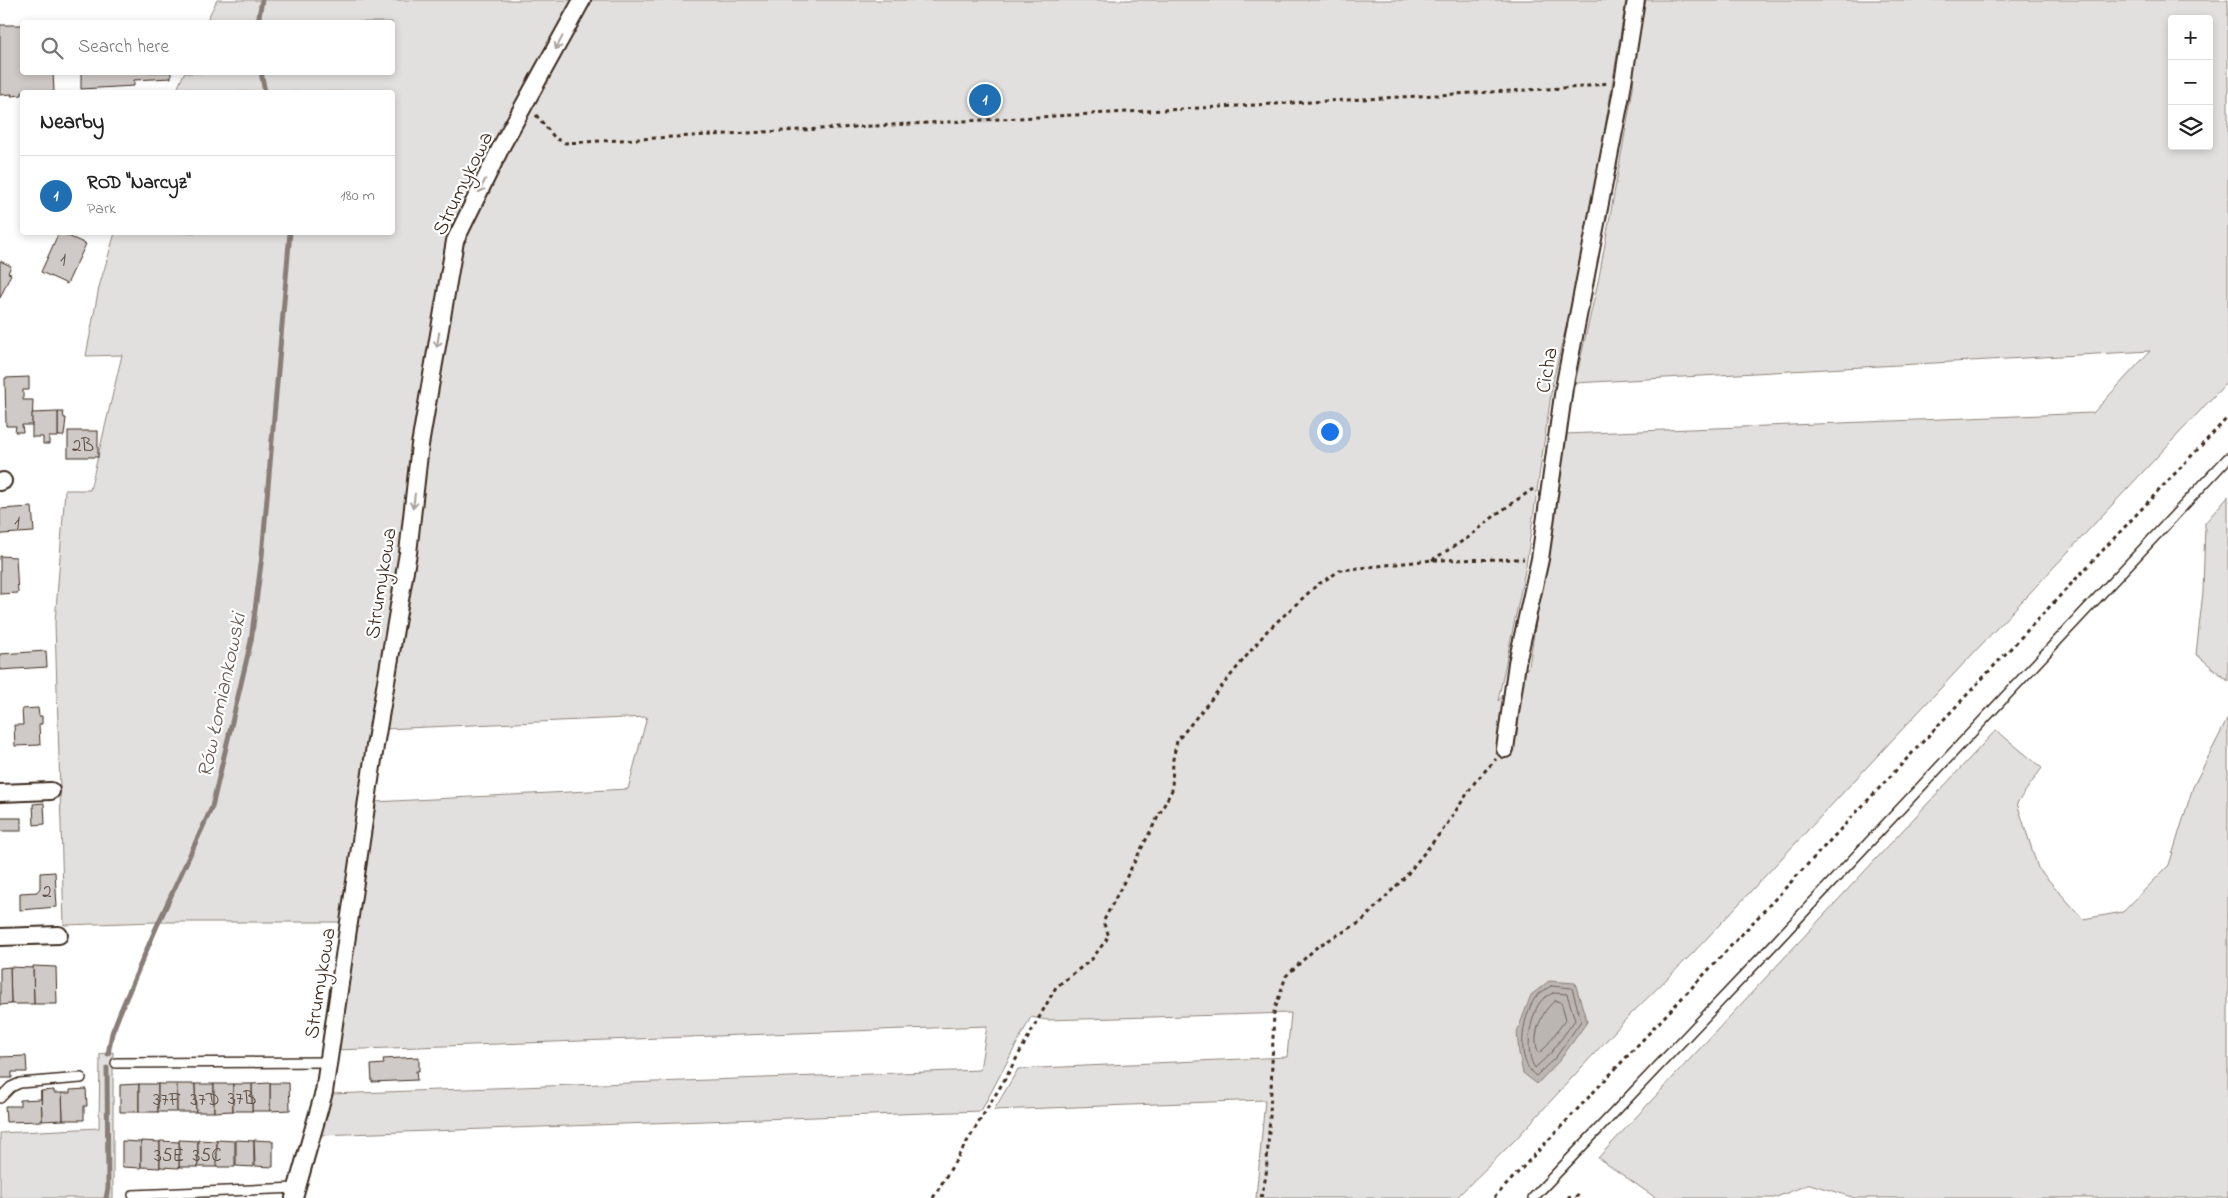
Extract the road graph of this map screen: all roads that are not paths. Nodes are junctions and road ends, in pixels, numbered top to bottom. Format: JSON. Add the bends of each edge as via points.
{"nodes":[{"id":1,"x":582,"y":0,"type":"edge"},
{"id":2,"x":1636,"y":0,"type":"edge"},
{"id":3,"x":2228,"y":458,"type":"edge"},
{"id":4,"x":1505,"y":749,"type":"road end"},
{"id":5,"x":51,"y":791,"type":"dead end"},
{"id":6,"x":0,"y":793,"type":"edge"},
{"id":7,"x":59,"y":935,"type":"dead end"},
{"id":8,"x":0,"y":937,"type":"edge"},
{"id":9,"x":328,"y":1062,"type":"junction"},
{"id":10,"x":116,"y":1063,"type":"dead end"},
{"id":11,"x":80,"y":1078,"type":"dead end"},
{"id":12,"x":0,"y":1098,"type":"edge"},
{"id":13,"x":295,"y":1193,"type":"edge"},
{"id":14,"x":132,"y":1195,"type":"dead end"},
{"id":15,"x":1533,"y":1198,"type":"edge"}],
"edges":[{"from":1,"to":9,"type":"street","name":"Strumykowa","one_way":true,"via":[[502,145],[454,242],[420,446],[408,553]]},
{"from":2,"to":4,"type":"street","name":"Cicha","via":[[1621,95],[1564,388],[1540,559],[1518,663]]},
{"from":3,"to":15,"type":"lane"},
{"from":5,"to":6,"type":"street"},
{"from":7,"to":8,"type":"street"},
{"from":9,"to":10,"type":"lane"},
{"from":9,"to":13,"type":"street","name":"Strumykowa","via":[[324,1092]]},
{"from":11,"to":12,"type":"lane","via":[[20,1083]]},
{"from":13,"to":14,"type":"lane"}]}
